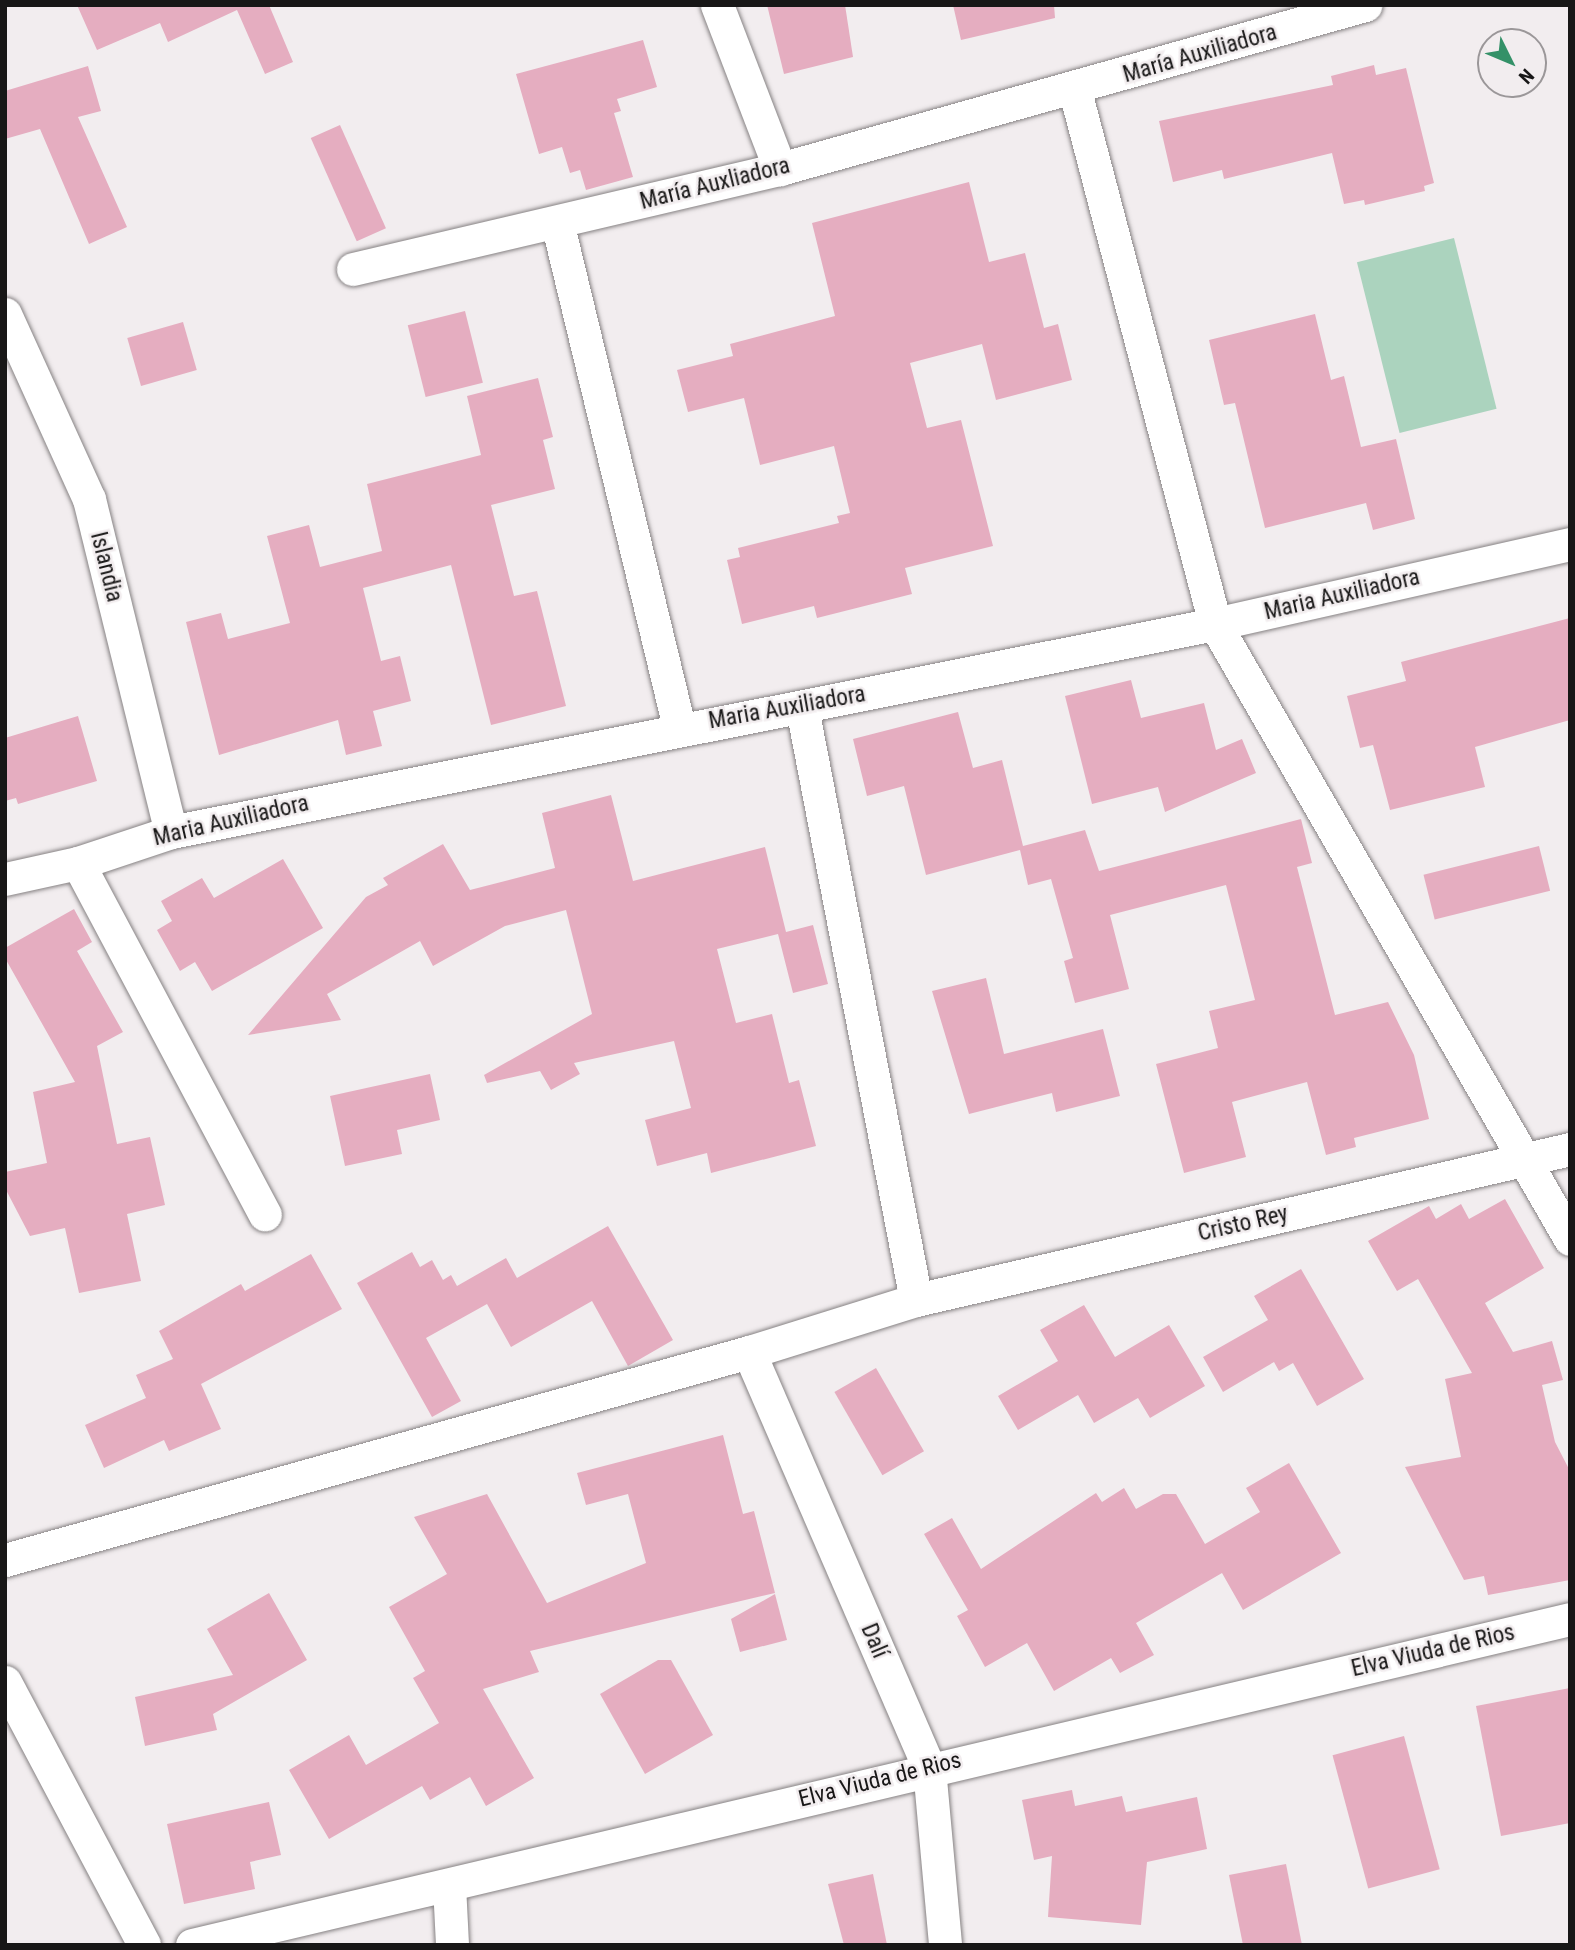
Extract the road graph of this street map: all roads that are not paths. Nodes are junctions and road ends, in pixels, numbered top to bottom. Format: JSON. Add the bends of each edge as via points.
{"nodes":[{"id":1,"x":717,"y":5,"type":"edge"},
{"id":2,"x":1365,"y":5,"type":"edge"},
{"id":3,"x":1075,"y":91,"type":"junction"},
{"id":4,"x":780,"y":169,"type":"junction"},
{"id":5,"x":557,"y":222,"type":"junction"},
{"id":6,"x":353,"y":269,"type":"dead end"},
{"id":7,"x":5,"y":314,"type":"edge"},
{"id":8,"x":1570,"y":544,"type":"edge"},
{"id":9,"x":1215,"y":624,"type":"junction"},
{"id":10,"x":802,"y":708,"type":"junction"},
{"id":11,"x":679,"y":727,"type":"junction"},
{"id":12,"x":171,"y":832,"type":"junction"},
{"id":13,"x":78,"y":863,"type":"junction"},
{"id":14,"x":5,"y":879,"type":"edge"},
{"id":15,"x":1570,"y":1149,"type":"edge"},
{"id":16,"x":1528,"y":1159,"type":"junction"},
{"id":17,"x":265,"y":1214,"type":"dead end"},
{"id":18,"x":1570,"y":1239,"type":"edge"},
{"id":19,"x":916,"y":1300,"type":"junction"},
{"id":20,"x":749,"y":1352,"type":"junction"},
{"id":21,"x":5,"y":1560,"type":"edge"},
{"id":22,"x":1570,"y":1619,"type":"edge"},
{"id":23,"x":5,"y":1682,"type":"edge"},
{"id":24,"x":929,"y":1768,"type":"junction"},
{"id":25,"x":449,"y":1885,"type":"junction"},
{"id":26,"x":144,"y":1945,"type":"edge"},
{"id":27,"x":192,"y":1945,"type":"edge"},
{"id":28,"x":452,"y":1945,"type":"edge"},
{"id":29,"x":945,"y":1945,"type":"edge"}],
"edges":[{"from":1,"to":4,"type":"street"},
{"from":2,"to":3,"type":"street","name":"María Auxiliadora"},
{"from":3,"to":4,"type":"street","name":"María Auxliadora"},
{"from":3,"to":9,"type":"street"},
{"from":4,"to":5,"type":"street","name":"María Auxliadora"},
{"from":5,"to":6,"type":"street","name":"María Auxliadora"},
{"from":5,"to":11,"type":"street"},
{"from":7,"to":12,"type":"street","name":"Islandia","via":[[89,499]]},
{"from":8,"to":9,"type":"street","name":"Maria Auxiliadora"},
{"from":9,"to":10,"type":"street","name":"Maria Auxiliadora"},
{"from":9,"to":16,"type":"street"},
{"from":10,"to":11,"type":"street","name":"Maria Auxiliadora"},
{"from":10,"to":19,"type":"street"},
{"from":11,"to":12,"type":"street","name":"Maria Auxiliadora"},
{"from":12,"to":13,"type":"street","name":"Maria Auxiliadora"},
{"from":13,"to":14,"type":"street","name":"Maria Auxiliadora"},
{"from":13,"to":17,"type":"street"},
{"from":15,"to":16,"type":"street","name":"Cristo Rey"},
{"from":16,"to":18,"type":"street"},
{"from":16,"to":19,"type":"street","name":"Cristo Rey"},
{"from":19,"to":20,"type":"street","name":"Cristo Rey"},
{"from":20,"to":21,"type":"street","name":"Cristo Rey"},
{"from":20,"to":24,"type":"street","name":"Dalí"},
{"from":22,"to":24,"type":"street","name":"Elva Viuda de Rios"},
{"from":23,"to":26,"type":"street"},
{"from":24,"to":25,"type":"street","name":"Elva Viuda de Rios"},
{"from":24,"to":29,"type":"street","name":"Dalí"},
{"from":25,"to":27,"type":"street","name":"Elva Viuda de Rios"},
{"from":25,"to":28,"type":"street"}]}
